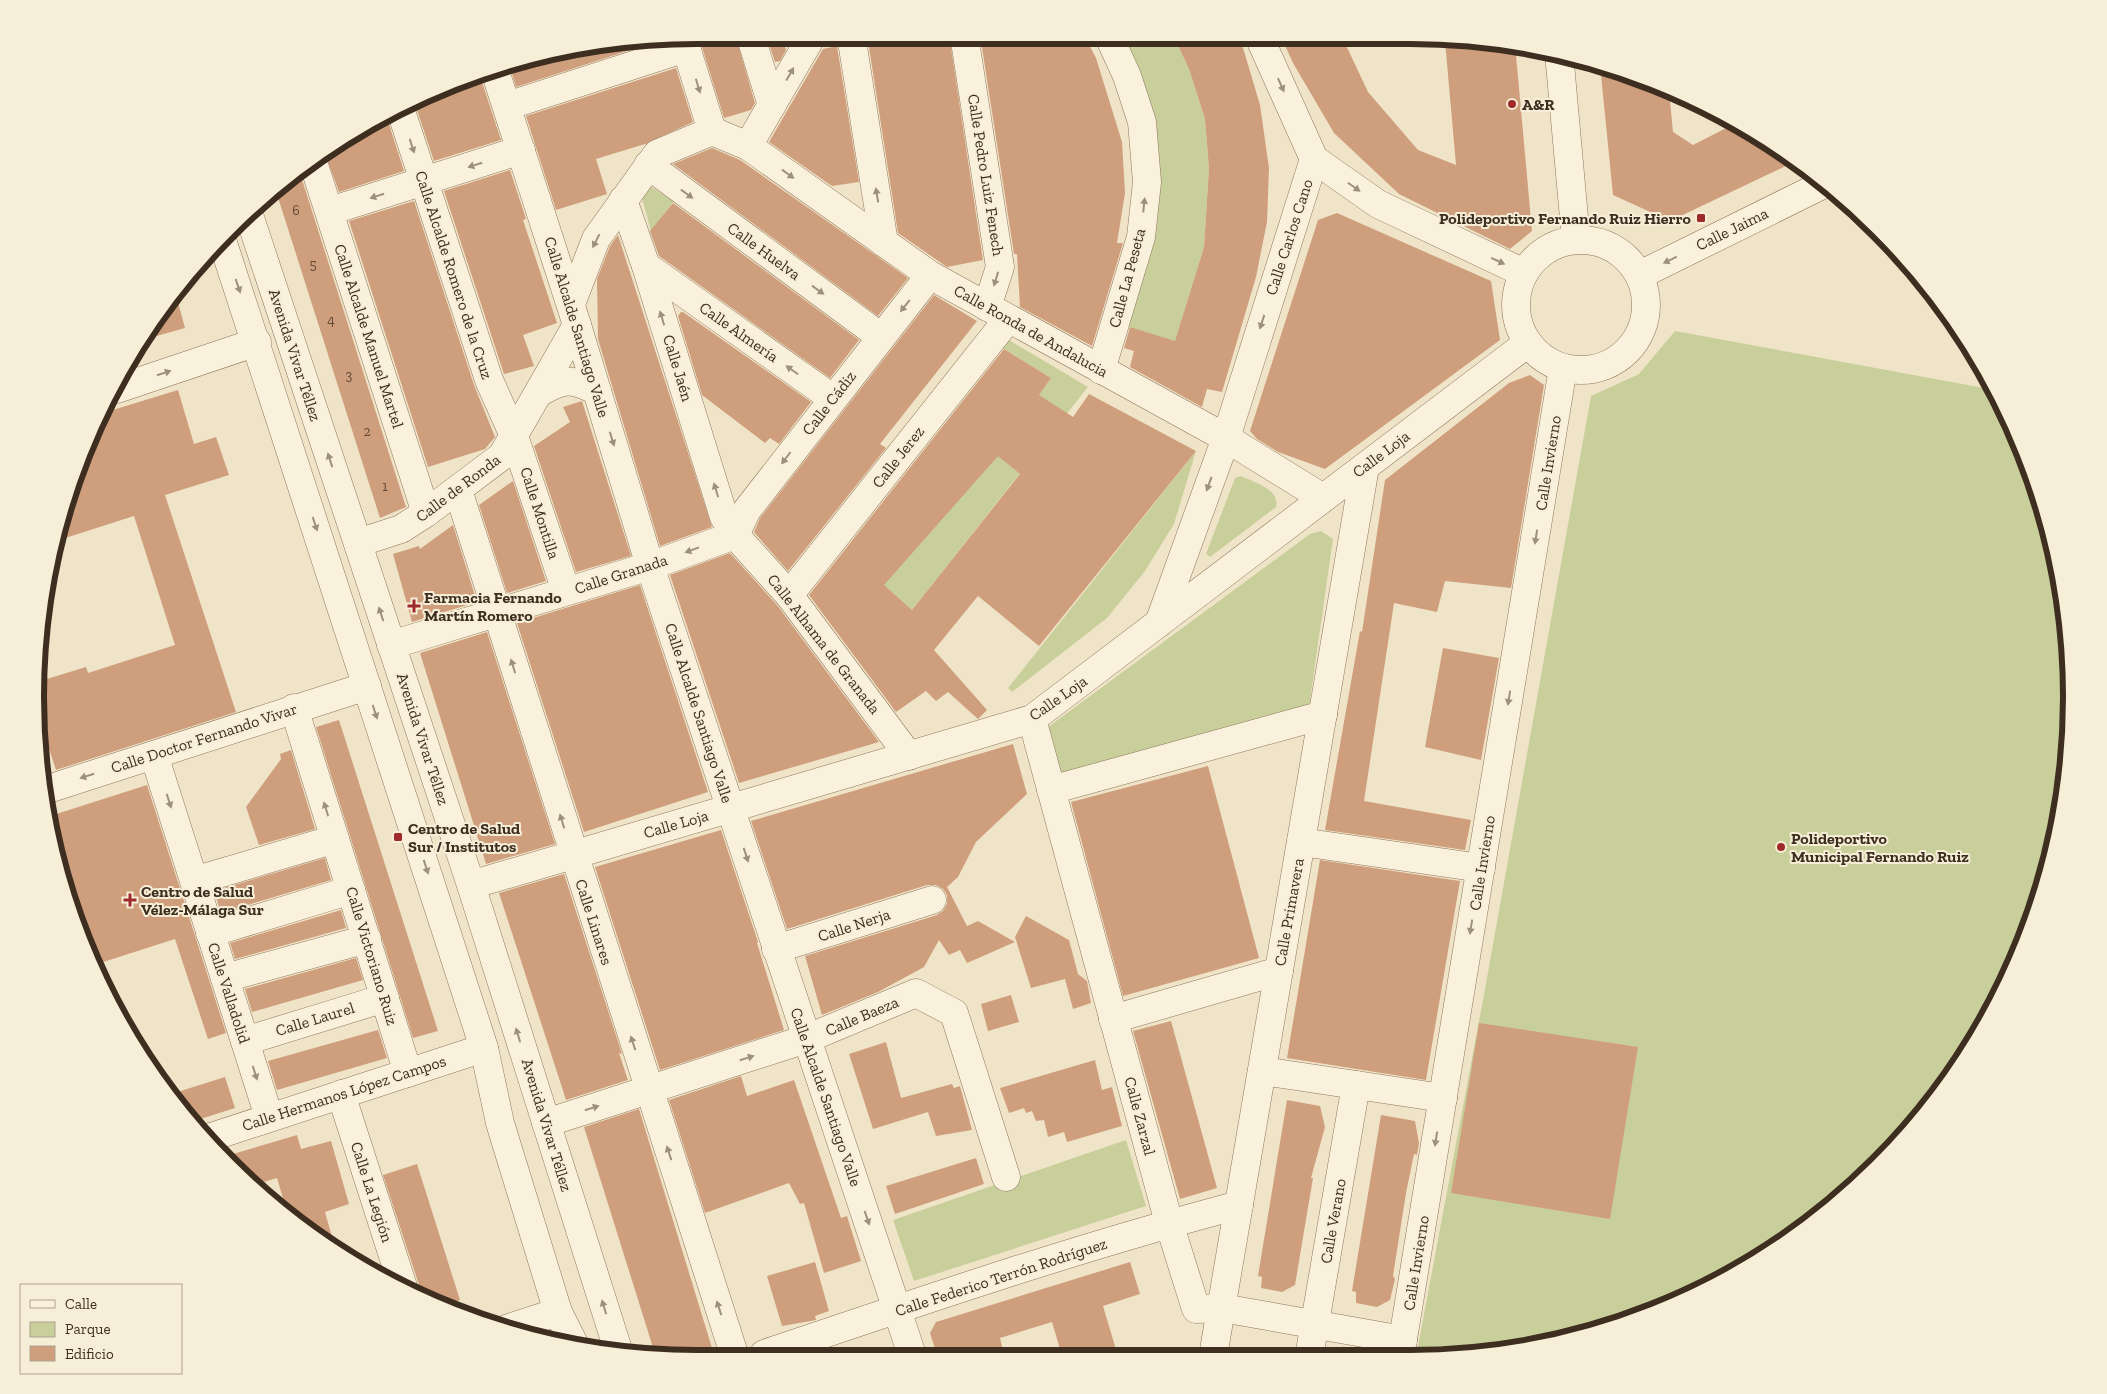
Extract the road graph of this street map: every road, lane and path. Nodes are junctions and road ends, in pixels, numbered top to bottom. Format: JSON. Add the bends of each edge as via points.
{"nodes":[{"id":1,"x":753,"y":44,"type":"edge"},
{"id":2,"x":807,"y":44,"type":"edge"},
{"id":3,"x":852,"y":44,"type":"edge"},
{"id":4,"x":965,"y":44,"type":"edge"},
{"id":5,"x":1112,"y":44,"type":"edge"},
{"id":6,"x":1262,"y":44,"type":"edge"},
{"id":7,"x":685,"y":45,"type":"edge"},
{"id":8,"x":1560,"y":61,"type":"edge"},
{"id":9,"x":496,"y":75,"type":"edge"},
{"id":10,"x":772,"y":105,"type":"junction"},
{"id":11,"x":507,"y":106,"type":"junction"},
{"id":12,"x":401,"y":115,"type":"edge"},
{"id":13,"x":712,"y":131,"type":"junction"},
{"id":14,"x":748,"y":146,"type":"junction"},
{"id":15,"x":521,"y":150,"type":"junction"},
{"id":16,"x":1314,"y":159,"type":"junction"},
{"id":17,"x":648,"y":165,"type":"junction"},
{"id":18,"x":315,"y":168,"type":"edge"},
{"id":19,"x":423,"y":181,"type":"junction"},
{"id":20,"x":1818,"y":187,"type":"edge"},
{"id":21,"x":623,"y":200,"type":"junction"},
{"id":22,"x":330,"y":212,"type":"junction"},
{"id":23,"x":251,"y":220,"type":"edge"},
{"id":24,"x":1576,"y":240,"type":"junction"},
{"id":25,"x":884,"y":243,"type":"junction"},
{"id":26,"x":224,"y":247,"type":"edge"},
{"id":27,"x":646,"y":266,"type":"junction"},
{"id":28,"x":1524,"y":273,"type":"junction"},
{"id":29,"x":930,"y":274,"type":"junction"},
{"id":30,"x":1640,"y":274,"type":"junction"},
{"id":31,"x":998,"y":313,"type":"junction"},
{"id":32,"x":574,"y":315,"type":"junction"},
{"id":33,"x":881,"y":336,"type":"junction"},
{"id":34,"x":257,"y":342,"type":"junction"},
{"id":35,"x":1528,"y":343,"type":"junction"},
{"id":36,"x":1564,"y":368,"type":"junction"},
{"id":37,"x":1101,"y":370,"type":"junction"},
{"id":38,"x":122,"y":386,"type":"edge"},
{"id":39,"x":597,"y":392,"type":"junction"},
{"id":40,"x":539,"y":393,"type":"junction"},
{"id":41,"x":832,"y":398,"type":"junction"},
{"id":42,"x":514,"y":436,"type":"junction"},
{"id":43,"x":1226,"y":438,"type":"junction"},
{"id":44,"x":1365,"y":467,"type":"junction"},
{"id":45,"x":458,"y":490,"type":"junction"},
{"id":46,"x":1323,"y":498,"type":"junction"},
{"id":47,"x":426,"y":514,"type":"junction"},
{"id":48,"x":734,"y":535,"type":"junction"},
{"id":49,"x":358,"y":543,"type":"junction"},
{"id":50,"x":650,"y":566,"type":"junction"},
{"id":51,"x":566,"y":591,"type":"junction"},
{"id":52,"x":789,"y":595,"type":"junction"},
{"id":53,"x":496,"y":613,"type":"junction"},
{"id":54,"x":1159,"y":624,"type":"junction"},
{"id":55,"x":391,"y":645,"type":"junction"},
{"id":56,"x":367,"y":686,"type":"junction"},
{"id":57,"x":294,"y":708,"type":"junction"},
{"id":58,"x":1323,"y":715,"type":"junction"},
{"id":59,"x":1032,"y":719,"type":"junction"},
{"id":60,"x":154,"y":754,"type":"junction"},
{"id":61,"x":909,"y":756,"type":"junction"},
{"id":62,"x":50,"y":788,"type":"edge"},
{"id":63,"x":1051,"y":790,"type":"junction"},
{"id":64,"x":731,"y":808,"type":"junction"},
{"id":65,"x":335,"y":838,"type":"junction"},
{"id":66,"x":1301,"y":842,"type":"junction"},
{"id":67,"x":573,"y":855,"type":"junction"},
{"id":68,"x":1481,"y":868,"type":"junction"},
{"id":69,"x":194,"y":881,"type":"junction"},
{"id":70,"x":471,"y":885,"type":"junction"},
{"id":71,"x":351,"y":890,"type":"junction"},
{"id":72,"x":932,"y":900,"type":"dead end"},
{"id":73,"x":210,"y":933,"type":"junction"},
{"id":74,"x":367,"y":939,"type":"junction"},
{"id":75,"x":776,"y":949,"type":"junction"},
{"id":76,"x":1279,"y":971,"type":"junction"},
{"id":77,"x":225,"y":978,"type":"junction"},
{"id":78,"x":385,"y":998,"type":"junction"},
{"id":79,"x":1113,"y":1019,"type":"junction"},
{"id":80,"x":245,"y":1040,"type":"junction"},
{"id":81,"x":806,"y":1040,"type":"junction"},
{"id":82,"x":484,"y":1048,"type":"junction"},
{"id":83,"x":1262,"y":1071,"type":"junction"},
{"id":84,"x":408,"y":1073,"type":"junction"},
{"id":85,"x":1356,"y":1085,"type":"junction"},
{"id":86,"x":648,"y":1089,"type":"junction"},
{"id":87,"x":341,"y":1094,"type":"junction"},
{"id":88,"x":1443,"y":1098,"type":"junction"},
{"id":89,"x":269,"y":1117,"type":"junction"},
{"id":90,"x":546,"y":1123,"type":"junction"},
{"id":91,"x":214,"y":1136,"type":"edge"},
{"id":92,"x":1006,"y":1177,"type":"dead end"},
{"id":93,"x":1239,"y":1205,"type":"junction"},
{"id":94,"x":1169,"y":1223,"type":"junction"},
{"id":95,"x":400,"y":1279,"type":"edge"},
{"id":96,"x":1222,"y":1308,"type":"junction"},
{"id":97,"x":898,"y":1309,"type":"junction"},
{"id":98,"x":558,"y":1312,"type":"junction"},
{"id":99,"x":1316,"y":1324,"type":"junction"},
{"id":100,"x":518,"y":1325,"type":"edge"},
{"id":101,"x":571,"y":1338,"type":"edge"},
{"id":102,"x":617,"y":1345,"type":"edge"},
{"id":103,"x":1402,"y":1348,"type":"edge"},
{"id":104,"x":733,"y":1350,"type":"edge"},
{"id":105,"x":776,"y":1350,"type":"edge"},
{"id":106,"x":910,"y":1350,"type":"edge"},
{"id":107,"x":1214,"y":1350,"type":"edge"},
{"id":108,"x":1310,"y":1350,"type":"edge"}],
"edges":[{"from":1,"to":10,"type":"street"},
{"from":10,"to":2,"type":"street","one_way":true},
{"from":25,"to":3,"type":"street","one_way":true},
{"from":4,"to":31,"type":"street","name":"Calle Pedro Luiz Fenech","one_way":true,"via":[[1000,267]]},
{"from":37,"to":5,"type":"street","name":"Calle La Peseta","one_way":true,"via":[[1140,237],[1146,182],[1142,122]]},
{"from":6,"to":16,"type":"street","name":"Calle Carlos Cano","one_way":true},
{"from":7,"to":11,"type":"street"},
{"from":7,"to":13,"type":"street","one_way":true},
{"from":8,"to":24,"type":"street"},
{"from":9,"to":11,"type":"street","name":"Calle Alcalde Santiago Valle"},
{"from":10,"to":14,"type":"street"},
{"from":11,"to":15,"type":"street","name":"Calle Alcalde Santiago Valle"},
{"from":12,"to":19,"type":"street","name":"Calle Alcalde Romero de la Cruz","one_way":true},
{"from":13,"to":14,"type":"street"},
{"from":13,"to":17,"type":"street","name":"Calle de Ronda","via":[[657,154]]},
{"from":14,"to":25,"type":"street","name":"Calle Ronda de Andalucia","one_way":true},
{"from":15,"to":19,"type":"street","one_way":true},
{"from":15,"to":32,"type":"street","name":"Calle Alcalde Santiago Valle"},
{"from":16,"to":28,"type":"street","one_way":true,"via":[[1378,204]]},
{"from":16,"to":43,"type":"street","name":"Calle Carlos Cano","one_way":true},
{"from":17,"to":21,"type":"street","name":"Calle de Ronda"},
{"from":17,"to":33,"type":"street","name":"Calle Huelva","one_way":true},
{"from":18,"to":22,"type":"street","name":"Calle Alcalde Manuel Martel"},
{"from":19,"to":22,"type":"street","one_way":true},
{"from":19,"to":42,"type":"street","name":"Calle Alcalde Romero de la Cruz","via":[[489,380]]},
{"from":20,"to":30,"type":"street","name":"Calle Jaima","one_way":true},
{"from":21,"to":27,"type":"street","name":"Calle Jaén"},
{"from":21,"to":32,"type":"street","name":"Calle de Ronda","one_way":true,"via":[[596,239]]},
{"from":22,"to":47,"type":"street","name":"Calle Alcalde Manuel Martel"},
{"from":49,"to":23,"type":"street","name":"Avenida Vivar Téllez","one_way":true},
{"from":24,"to":28,"type":"street","via":[[1555,245],[1537,256]]},
{"from":24,"to":30,"type":"street","via":[[1601,242],[1624,255]]},
{"from":25,"to":29,"type":"street","name":"Calle Ronda de Andalucia"},
{"from":26,"to":34,"type":"street","name":"Avenida Vivar Téllez","one_way":true},
{"from":41,"to":27,"type":"street","name":"Calle Almería","one_way":true},
{"from":48,"to":27,"type":"street","name":"Calle Jaén","one_way":true,"via":[[724,517]]},
{"from":28,"to":35,"type":"street","via":[[1516,296],[1517,320]]},
{"from":29,"to":31,"type":"street","name":"Calle Ronda de Andalucia"},
{"from":29,"to":33,"type":"street","name":"Calle Cádiz","one_way":true},
{"from":30,"to":36,"type":"street","via":[[1647,299],[1645,324],[1633,346],[1613,363],[1589,370]]},
{"from":31,"to":37,"type":"street","name":"Calle Ronda de Andalucia"},
{"from":31,"to":52,"type":"street","name":"Calle Jerez"},
{"from":32,"to":39,"type":"street","name":"Calle Alcalde Santiago Valle"},
{"from":32,"to":40,"type":"street","name":"Calle de Ronda"},
{"from":33,"to":41,"type":"street","name":"Calle Cádiz"},
{"from":38,"to":34,"type":"street","one_way":true},
{"from":34,"to":56,"type":"street","name":"Avenida Vivar Téllez","one_way":true},
{"from":35,"to":36,"type":"street","via":[[1543,359]]},
{"from":35,"to":44,"type":"street","name":"Calle Loja"},
{"from":36,"to":68,"type":"street","name":"Calle Invierno","one_way":true},
{"from":37,"to":43,"type":"street","name":"Calle Ronda de Andalucia"},
{"from":39,"to":40,"type":"street","via":[[582,383],[568,381],[556,382]]},
{"from":39,"to":50,"type":"street","name":"Calle Alcalde Santiago Valle","one_way":true},
{"from":40,"to":42,"type":"street","name":"Calle de Ronda"},
{"from":41,"to":48,"type":"street","name":"Calle Cádiz","one_way":true,"via":[[746,510]]},
{"from":42,"to":45,"type":"street","name":"Calle de Ronda","via":[[502,456]]},
{"from":42,"to":51,"type":"street","name":"Calle Montilla"},
{"from":43,"to":46,"type":"street","name":"Calle Ronda de Andalucia"},
{"from":43,"to":54,"type":"street","name":"Calle Carlos Cano","one_way":true},
{"from":44,"to":46,"type":"street","name":"Calle Loja"},
{"from":44,"to":58,"type":"street","name":"Calle Primavera"},
{"from":45,"to":47,"type":"street","name":"Calle de Ronda"},
{"from":45,"to":53,"type":"street","name":"Calle Linares"},
{"from":46,"to":54,"type":"street","name":"Calle Loja"},
{"from":47,"to":49,"type":"street","name":"Calle de Ronda","via":[[401,529]]},
{"from":48,"to":50,"type":"street","name":"Calle Granada","one_way":true},
{"from":48,"to":52,"type":"street","name":"Calle Alhama de Granada"},
{"from":55,"to":49,"type":"street","name":"Avenida Vivar Téllez","one_way":true},
{"from":50,"to":51,"type":"street","name":"Calle Granada"},
{"from":50,"to":64,"type":"street","name":"Calle Alcalde Santiago Valle"},
{"from":51,"to":53,"type":"street","name":"Calle Granada"},
{"from":52,"to":61,"type":"street","name":"Calle Alhama de Granada"},
{"from":53,"to":55,"type":"street","name":"Calle Granada"},
{"from":67,"to":53,"type":"street","name":"Calle Linares","one_way":true},
{"from":54,"to":59,"type":"street","name":"Calle Loja"},
{"from":55,"to":70,"type":"street","name":"Avenida Vivar Téllez"},
{"from":56,"to":57,"type":"street","name":"Calle Doctor Fernando Vivar"},
{"from":56,"to":82,"type":"street","name":"Avenida Vivar Téllez","one_way":true},
{"from":57,"to":60,"type":"street","name":"Calle Doctor Fernando Vivar"},
{"from":65,"to":57,"type":"street","name":"Calle Victoriano Ruiz","one_way":true},
{"from":58,"to":63,"type":"street"},
{"from":58,"to":66,"type":"street","name":"Calle Primavera"},
{"from":59,"to":61,"type":"street","name":"Calle Loja"},
{"from":59,"to":63,"type":"street","name":"Calle Zarzal"},
{"from":60,"to":62,"type":"street","name":"Calle Doctor Fernando Vivar","one_way":true},
{"from":60,"to":69,"type":"street","name":"Calle Valladolid","one_way":true},
{"from":61,"to":64,"type":"street","name":"Calle Loja"},
{"from":63,"to":79,"type":"street","name":"Calle Zarzal"},
{"from":64,"to":67,"type":"street","name":"Calle Loja"},
{"from":64,"to":75,"type":"street","name":"Calle Alcalde Santiago Valle","one_way":true},
{"from":65,"to":69,"type":"street"},
{"from":65,"to":71,"type":"street","name":"Calle Victoriano Ruiz"},
{"from":66,"to":68,"type":"street"},
{"from":66,"to":76,"type":"street","name":"Calle Primavera"},
{"from":67,"to":70,"type":"street","name":"Calle Loja"},
{"from":86,"to":67,"type":"street","name":"Calle Linares","one_way":true},
{"from":68,"to":88,"type":"street","name":"Calle Invierno","one_way":true},
{"from":69,"to":73,"type":"street","name":"Calle Valladolid"},
{"from":90,"to":70,"type":"street","name":"Avenida Vivar Téllez","one_way":true},
{"from":71,"to":73,"type":"street"},
{"from":71,"to":74,"type":"street","name":"Calle Victoriano Ruiz"},
{"from":72,"to":75,"type":"street","name":"Calle Nerja"},
{"from":73,"to":77,"type":"street","name":"Calle Valladolid"},
{"from":74,"to":77,"type":"street"},
{"from":74,"to":78,"type":"street","name":"Calle Victoriano Ruiz"},
{"from":75,"to":81,"type":"street","name":"Calle Alcalde Santiago Valle"},
{"from":76,"to":79,"type":"street"},
{"from":76,"to":83,"type":"street","name":"Calle Primavera"},
{"from":77,"to":80,"type":"street","name":"Calle Valladolid"},
{"from":78,"to":80,"type":"street","name":"Calle Laurel"},
{"from":78,"to":84,"type":"street","name":"Calle Victoriano Ruiz"},
{"from":79,"to":94,"type":"street","name":"Calle Zarzal"},
{"from":80,"to":89,"type":"street","name":"Calle Valladolid","one_way":true},
{"from":86,"to":81,"type":"street","name":"Calle Baeza","one_way":true},
{"from":81,"to":92,"type":"street","name":"Calle Baeza","via":[[916,993],[954,1013]]},
{"from":81,"to":97,"type":"street","name":"Calle Alcalde Santiago Valle","one_way":true},
{"from":82,"to":84,"type":"street","name":"Calle Hermanos López Campos"},
{"from":82,"to":98,"type":"street","name":"Avenida Vivar Téllez","via":[[500,1123]]},
{"from":83,"to":85,"type":"street"},
{"from":83,"to":93,"type":"street","name":"Calle Primavera"},
{"from":84,"to":87,"type":"street","name":"Calle Hermanos López Campos"},
{"from":85,"to":88,"type":"street"},
{"from":85,"to":99,"type":"street","name":"Calle Verano"},
{"from":90,"to":86,"type":"street","name":"Calle Baeza","one_way":true},
{"from":104,"to":86,"type":"street","name":"Calle Linares","one_way":true},
{"from":87,"to":89,"type":"street","name":"Calle Hermanos López Campos"},
{"from":87,"to":95,"type":"street","name":"Calle La Legión"},
{"from":88,"to":103,"type":"street","name":"Calle Invierno","one_way":true},
{"from":89,"to":91,"type":"street","name":"Calle Hermanos López Campos"},
{"from":102,"to":90,"type":"street","name":"Avenida Vivar Téllez","one_way":true},
{"from":93,"to":94,"type":"street","name":"Calle Federico Terrón Rodríguez"},
{"from":93,"to":96,"type":"street","name":"Calle Primavera"},
{"from":94,"to":96,"type":"street","name":"Calle Zarzal","via":[[1196,1309]]},
{"from":94,"to":97,"type":"street","name":"Calle Federico Terrón Rodríguez"},
{"from":96,"to":99,"type":"street","name":"Calle Zarzal"},
{"from":96,"to":107,"type":"street","name":"Calle Primavera"},
{"from":97,"to":105,"type":"street","name":"Calle Federico Terrón Rodríguez"},
{"from":97,"to":106,"type":"street","name":"Calle Alcalde Santiago Valle"},
{"from":98,"to":100,"type":"street"},
{"from":98,"to":101,"type":"street","name":"Avenida Vivar Téllez"},
{"from":99,"to":103,"type":"street","name":"Calle Zarzal"},
{"from":99,"to":108,"type":"street","name":"Calle Verano"}]}
